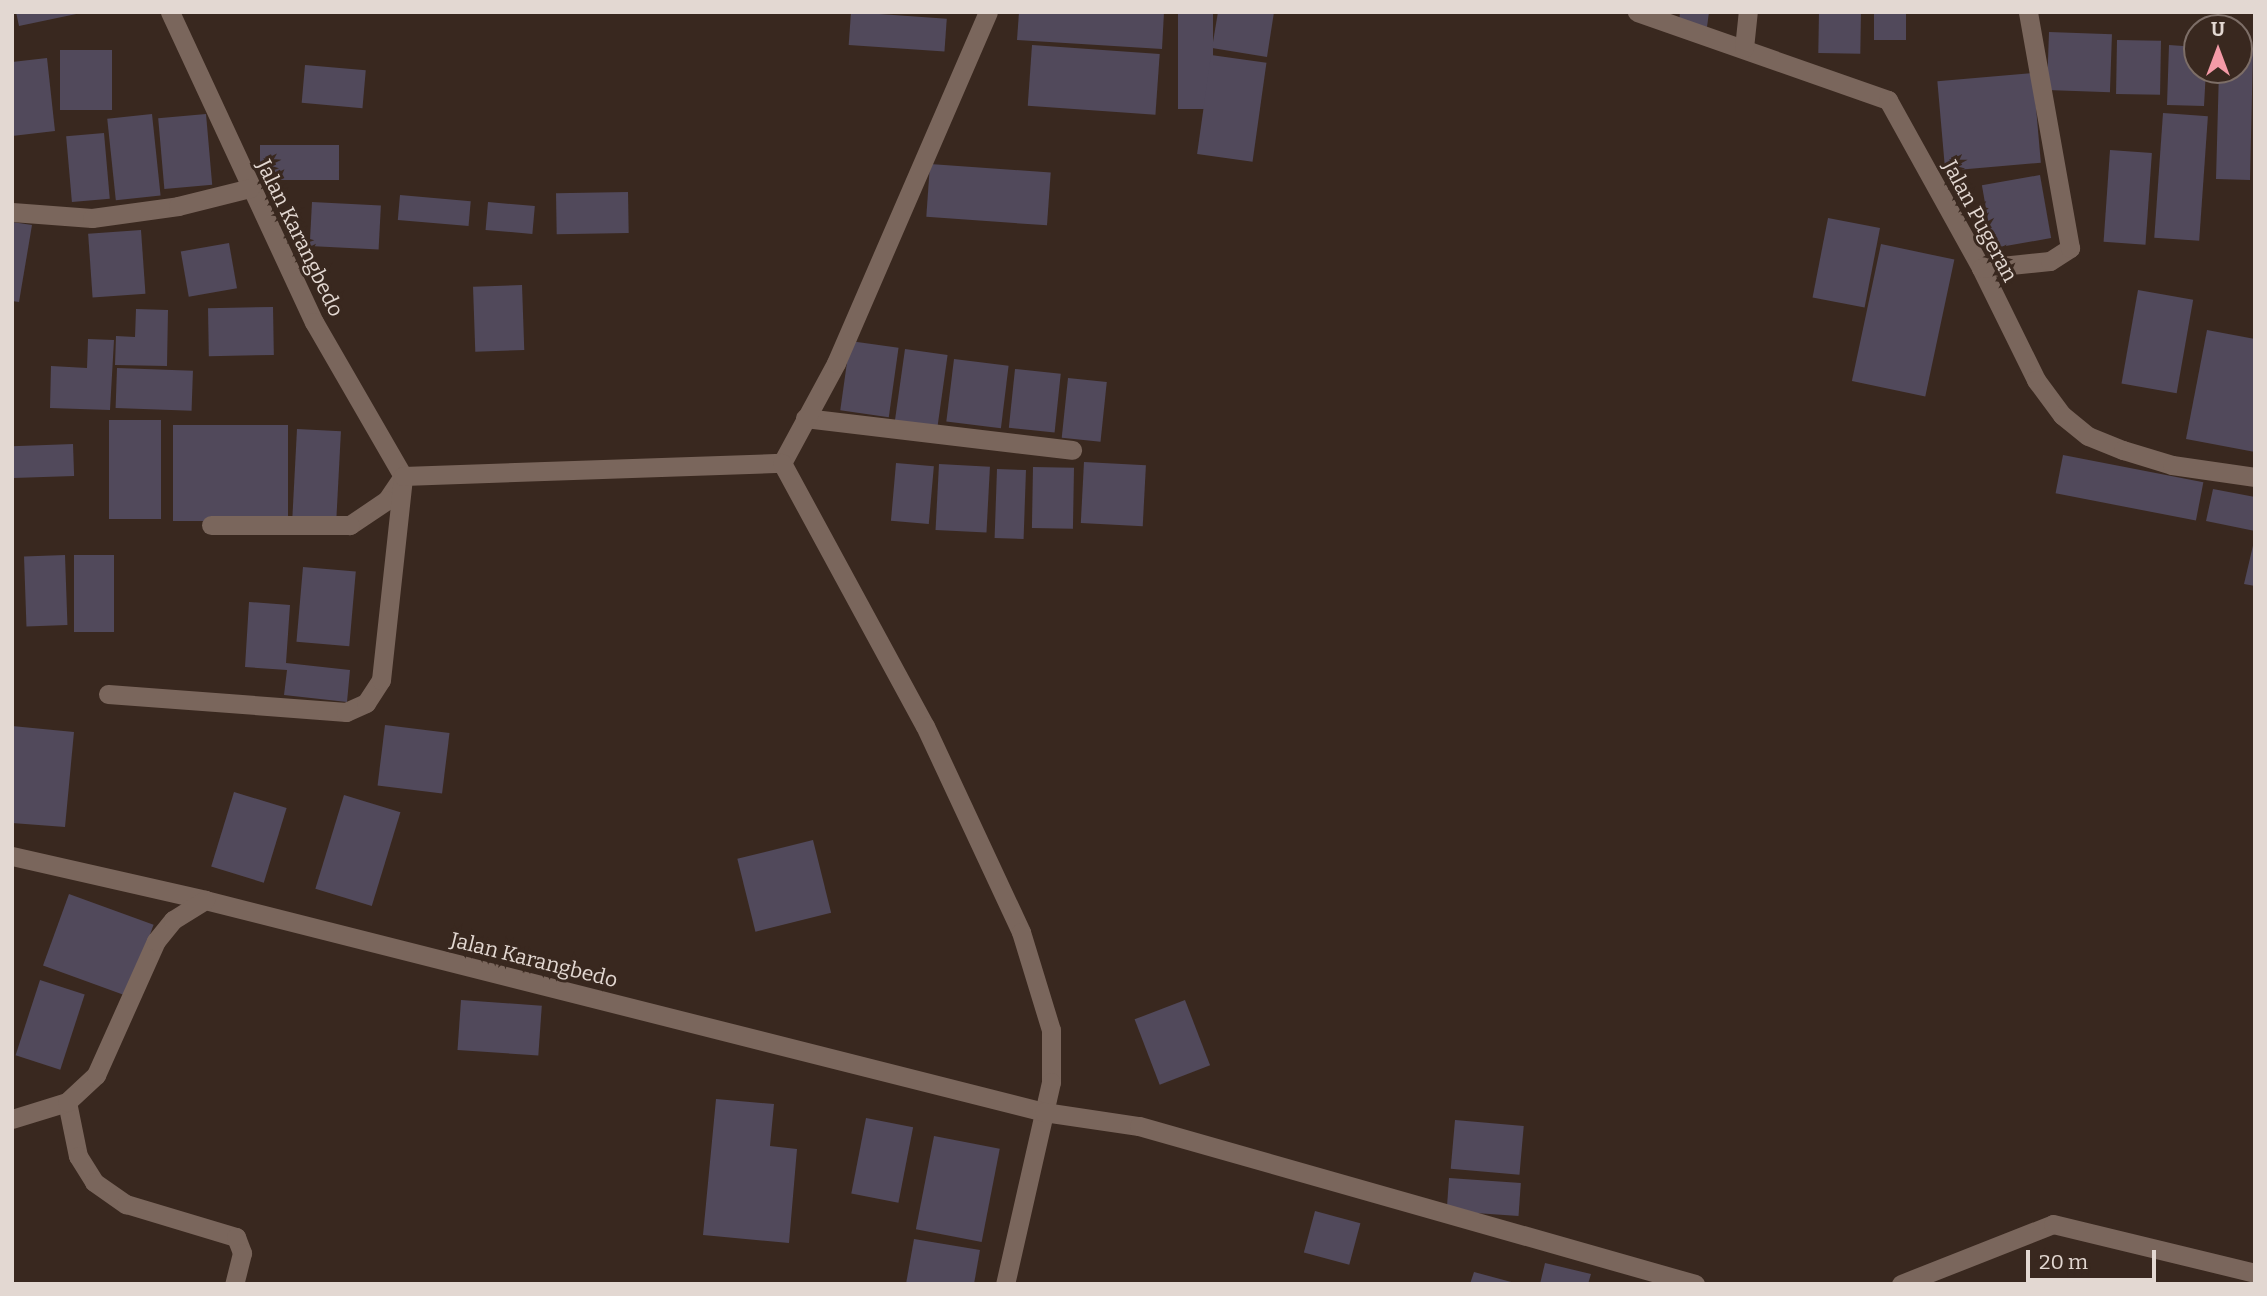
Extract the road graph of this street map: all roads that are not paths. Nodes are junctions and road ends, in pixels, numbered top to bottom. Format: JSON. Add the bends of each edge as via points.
{"nodes":[{"id":1,"x":170,"y":12,"type":"edge"},
{"id":2,"x":988,"y":12,"type":"edge"},
{"id":3,"x":1637,"y":12,"type":"edge"},
{"id":4,"x":1748,"y":12,"type":"edge"},
{"id":5,"x":2028,"y":12,"type":"edge"},
{"id":6,"x":1744,"y":48,"type":"junction"},
{"id":7,"x":250,"y":188,"type":"junction"},
{"id":8,"x":12,"y":212,"type":"edge"},
{"id":9,"x":1982,"y":268,"type":"junction"},
{"id":10,"x":805,"y":418,"type":"junction"},
{"id":11,"x":1072,"y":450,"type":"dead end"},
{"id":12,"x":782,"y":463,"type":"junction"},
{"id":13,"x":403,"y":476,"type":"junction"},
{"id":14,"x":2255,"y":477,"type":"edge"},
{"id":15,"x":211,"y":525,"type":"dead end"},
{"id":16,"x":108,"y":694,"type":"dead end"},
{"id":17,"x":12,"y":856,"type":"edge"},
{"id":18,"x":205,"y":900,"type":"junction"},
{"id":19,"x":67,"y":1102,"type":"junction"},
{"id":20,"x":1044,"y":1112,"type":"junction"},
{"id":21,"x":12,"y":1119,"type":"edge"},
{"id":22,"x":2255,"y":1273,"type":"edge"},
{"id":23,"x":234,"y":1284,"type":"edge"},
{"id":24,"x":1005,"y":1284,"type":"edge"},
{"id":25,"x":1695,"y":1284,"type":"edge"},
{"id":26,"x":1900,"y":1284,"type":"edge"}],
"edges":[{"from":1,"to":7,"type":"street","name":"Jalan Karangbedo"},
{"from":2,"to":10,"type":"street","via":[[836,363]]},
{"from":3,"to":6,"type":"street","name":"Jalan Pugeran"},
{"from":4,"to":6,"type":"street"},
{"from":5,"to":9,"type":"street","via":[[2070,248],[2050,261]]},
{"from":6,"to":9,"type":"street","name":"Jalan Pugeran","via":[[1888,100]]},
{"from":7,"to":8,"type":"street","via":[[178,206],[92,218]]},
{"from":7,"to":13,"type":"street","name":"Jalan Karangbedo","via":[[314,322]]},
{"from":9,"to":14,"type":"street","name":"Jalan Pugeran","via":[[2036,380],[2062,415],[2088,436],[2172,465]]},
{"from":10,"to":11,"type":"street"},
{"from":10,"to":12,"type":"street"},
{"from":12,"to":13,"type":"street"},
{"from":12,"to":20,"type":"street","via":[[925,726],[1021,932],[1051,1030],[1051,1082]]},
{"from":13,"to":15,"type":"street","via":[[372,513],[350,525]]},
{"from":13,"to":16,"type":"street","via":[[381,680],[366,703],[346,712]]},
{"from":17,"to":18,"type":"street","name":"Jalan Karangbedo"},
{"from":18,"to":19,"type":"street","via":[[173,920],[156,941],[96,1075]]},
{"from":18,"to":20,"type":"street","name":"Jalan Karangbedo"},
{"from":19,"to":21,"type":"street"},
{"from":19,"to":23,"type":"street","via":[[78,1156],[94,1182],[126,1204],[236,1237],[242,1253]]},
{"from":20,"to":24,"type":"street"},
{"from":20,"to":25,"type":"street","name":"Jalan Karangbedo","via":[[1139,1126]]},
{"from":22,"to":26,"type":"street","via":[[2053,1224]]}]}
